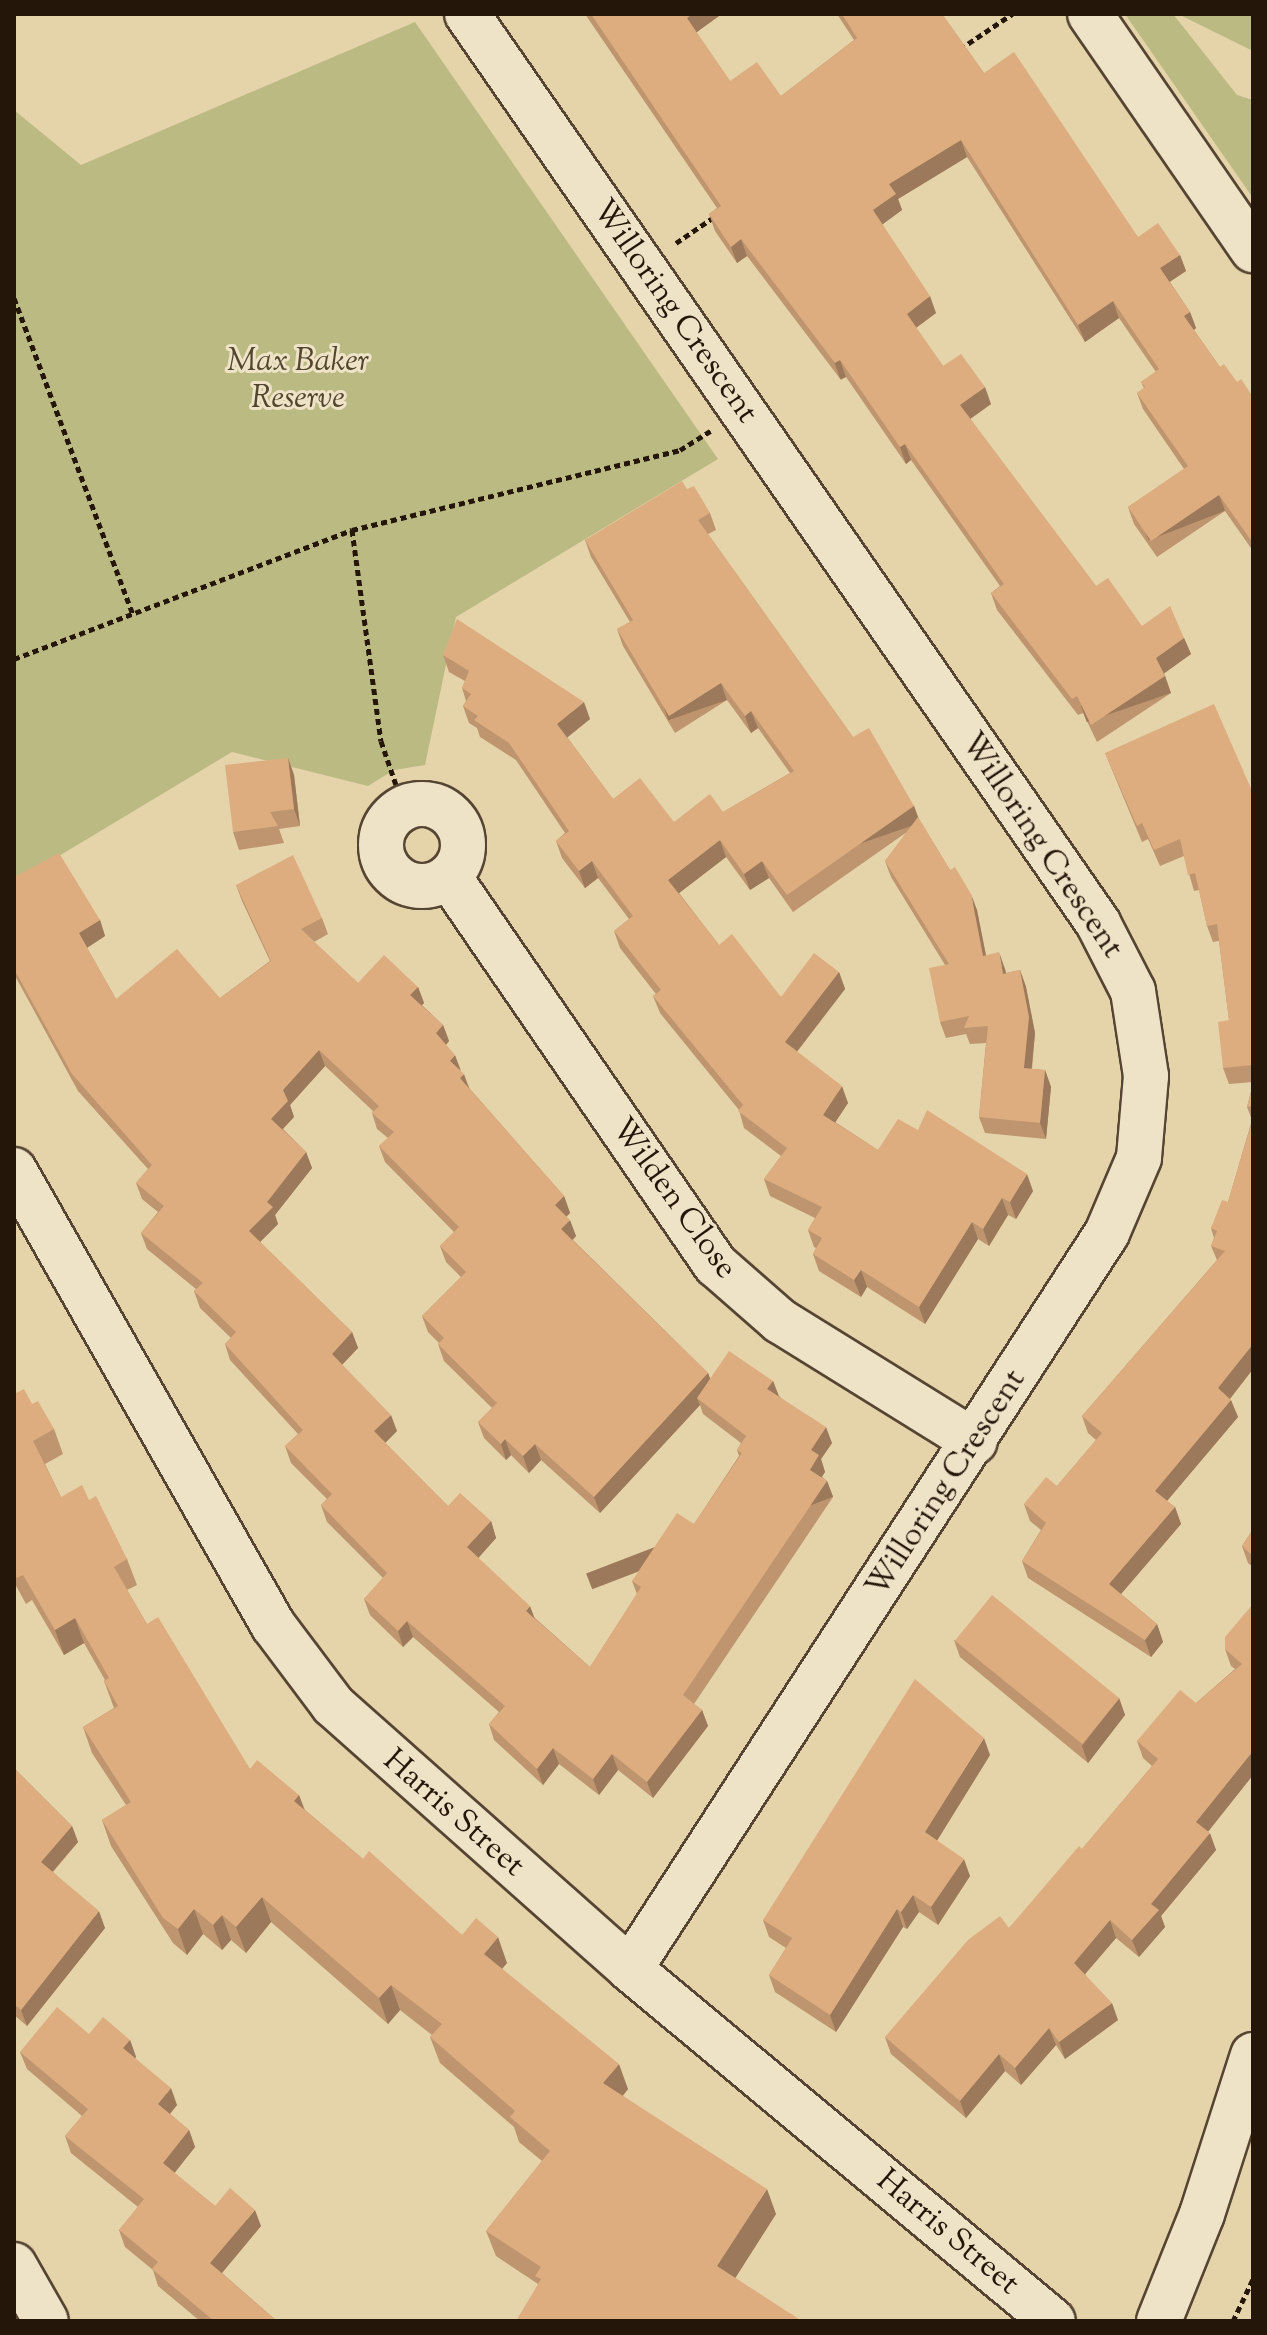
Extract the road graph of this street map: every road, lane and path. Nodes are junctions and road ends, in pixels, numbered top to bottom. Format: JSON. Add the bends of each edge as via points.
{"nodes":[{"id":1,"x":467,"y":14,"type":"edge"},
{"id":2,"x":1012,"y":14,"type":"edge"},
{"id":3,"x":1090,"y":14,"type":"edge"},
{"id":4,"x":948,"y":58,"type":"edge"},
{"id":5,"x":718,"y":215,"type":"edge"},
{"id":6,"x":666,"y":250,"type":"dead end"},
{"id":7,"x":1253,"y":250,"type":"edge"},
{"id":8,"x":14,"y":298,"type":"edge"},
{"id":9,"x":718,"y":426,"type":"dead end"},
{"id":10,"x":352,"y":530,"type":"junction"},
{"id":11,"x":133,"y":614,"type":"junction"},
{"id":12,"x":14,"y":659,"type":"edge"},
{"id":13,"x":404,"y":808,"type":"junction"},
{"id":14,"x":449,"y":877,"type":"junction"},
{"id":15,"x":14,"y":1170,"type":"edge"},
{"id":16,"x":975,"y":1442,"type":"junction"},
{"id":17,"x":630,"y":1969,"type":"junction"},
{"id":18,"x":1253,"y":2055,"type":"edge"},
{"id":19,"x":14,"y":2265,"type":"edge"},
{"id":20,"x":1253,"y":2279,"type":"edge"},
{"id":21,"x":46,"y":2321,"type":"edge"},
{"id":22,"x":1053,"y":2321,"type":"edge"},
{"id":23,"x":1159,"y":2321,"type":"edge"},
{"id":24,"x":1233,"y":2321,"type":"edge"}],
"edges":[{"from":1,"to":16,"type":"street","name":"Willoring Crescent","via":[[1098,923],[1133,991],[1146,1076],[1139,1158],[1107,1233]]},
{"from":2,"to":4,"type":"path"},
{"from":3,"to":7,"type":"street"},
{"from":5,"to":6,"type":"path"},
{"from":8,"to":11,"type":"path"},
{"from":9,"to":10,"type":"path","via":[[680,450]]},
{"from":10,"to":11,"type":"path"},
{"from":10,"to":13,"type":"path","via":[[381,741]]},
{"from":11,"to":12,"type":"path"},
{"from":13,"to":14,"type":"street","via":[[430,804],[460,828],[462,855]]},
{"from":13,"to":14,"type":"street","via":[[393,815],[381,841],[387,868],[409,885],[423,887]]},
{"from":14,"to":16,"type":"street","name":"Wilden Close","via":[[716,1265],[780,1321]]},
{"from":15,"to":17,"type":"street","name":"Harris Street","via":[[273,1625],[305,1671],[387,1758]]},
{"from":16,"to":17,"type":"street","name":"Willoring Crescent"},
{"from":17,"to":22,"type":"street","name":"Harris Street"},
{"from":18,"to":23,"type":"street","via":[[1202,2214]]},
{"from":19,"to":21,"type":"street"},
{"from":20,"to":24,"type":"path"}]}
